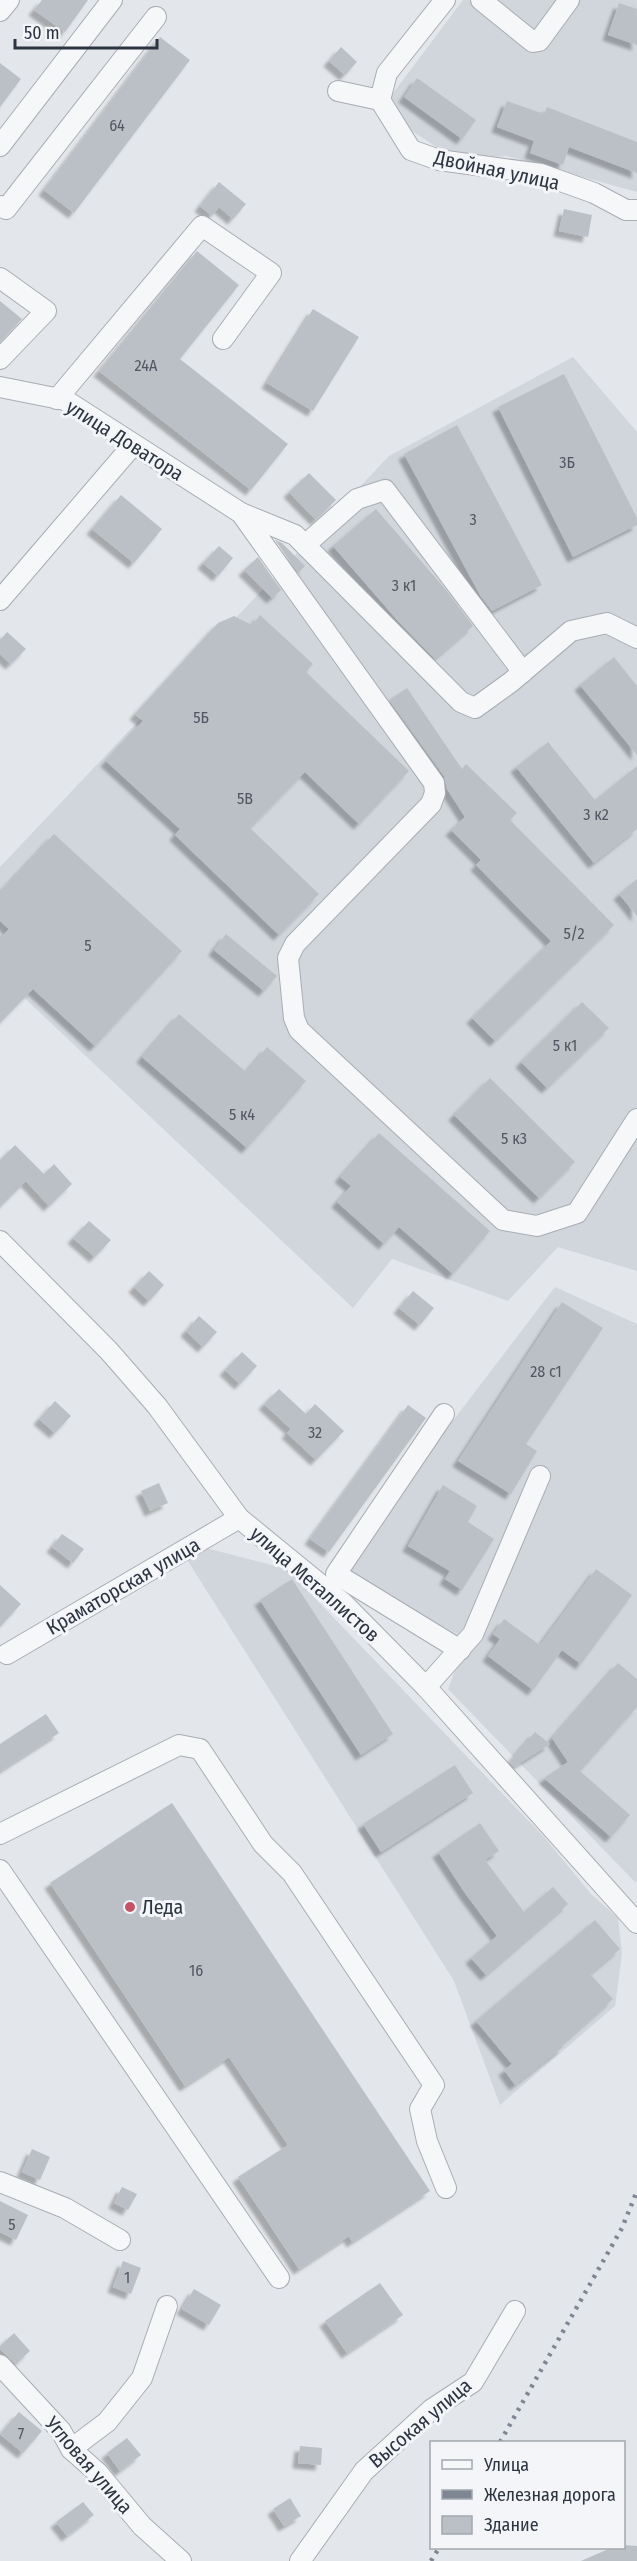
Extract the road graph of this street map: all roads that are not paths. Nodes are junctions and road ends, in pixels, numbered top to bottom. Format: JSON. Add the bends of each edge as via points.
{"nodes":[{"id":1,"x":9,"y":0,"type":"edge"},
{"id":2,"x":112,"y":0,"type":"edge"},
{"id":3,"x":445,"y":0,"type":"edge"},
{"id":4,"x":481,"y":0,"type":"edge"},
{"id":5,"x":569,"y":0,"type":"edge"},
{"id":6,"x":0,"y":11,"type":"edge"},
{"id":7,"x":156,"y":17,"type":"dead end"},
{"id":8,"x":338,"y":91,"type":"dead end"},
{"id":9,"x":380,"y":100,"type":"junction"},
{"id":10,"x":0,"y":146,"type":"edge"},
{"id":11,"x":0,"y":206,"type":"edge"},
{"id":12,"x":637,"y":210,"type":"edge"},
{"id":13,"x":0,"y":278,"type":"edge"},
{"id":14,"x":223,"y":339,"type":"dead end"},
{"id":15,"x":0,"y":359,"type":"edge"},
{"id":16,"x":0,"y":387,"type":"edge"},
{"id":17,"x":57,"y":399,"type":"junction"},
{"id":18,"x":133,"y":445,"type":"junction"},
{"id":19,"x":241,"y":513,"type":"junction"},
{"id":20,"x":305,"y":545,"type":"junction"},
{"id":21,"x":0,"y":600,"type":"edge"},
{"id":22,"x":637,"y":638,"type":"edge"},
{"id":23,"x":523,"y":672,"type":"junction"},
{"id":24,"x":637,"y":1119,"type":"edge"},
{"id":25,"x":0,"y":1241,"type":"edge"},
{"id":26,"x":444,"y":1414,"type":"dead end"},
{"id":27,"x":540,"y":1476,"type":"dead end"},
{"id":28,"x":239,"y":1518,"type":"junction"},
{"id":29,"x":460,"y":1650,"type":"junction"},
{"id":30,"x":7,"y":1654,"type":"dead end"},
{"id":31,"x":426,"y":1687,"type":"junction"},
{"id":32,"x":0,"y":1834,"type":"edge"},
{"id":33,"x":0,"y":1870,"type":"edge"},
{"id":34,"x":637,"y":1923,"type":"edge"},
{"id":35,"x":0,"y":2182,"type":"edge"},
{"id":36,"x":446,"y":2188,"type":"dead end"},
{"id":37,"x":120,"y":2240,"type":"dead end"},
{"id":38,"x":279,"y":2278,"type":"dead end"},
{"id":39,"x":167,"y":2306,"type":"dead end"},
{"id":40,"x":515,"y":2312,"type":"dead end"},
{"id":41,"x":0,"y":2365,"type":"edge"},
{"id":42,"x":71,"y":2449,"type":"junction"},
{"id":43,"x":181,"y":2561,"type":"edge"},
{"id":44,"x":300,"y":2561,"type":"edge"}],
"edges":[{"from":1,"to":6,"type":"street"},
{"from":2,"to":10,"type":"street"},
{"from":3,"to":9,"type":"street","via":[[387,73]]},
{"from":4,"to":5,"type":"street","via":[[533,42],[539,41]]},
{"from":7,"to":11,"type":"street","via":[[6,209]]},
{"from":8,"to":9,"type":"street"},
{"from":9,"to":12,"type":"street","name":"Двойная улица","via":[[411,150],[439,160],[541,174],[594,193],[626,210]]},
{"from":13,"to":15,"type":"street","via":[[45,311]]},
{"from":14,"to":17,"type":"street","via":[[271,273],[202,226]]},
{"from":16,"to":17,"type":"street","name":"улица Доватора"},
{"from":17,"to":18,"type":"street","name":"улица Доватора","via":[[65,400]]},
{"from":18,"to":19,"type":"street","name":"улица Доватора"},
{"from":18,"to":21,"type":"street"},
{"from":19,"to":20,"type":"street","via":[[295,535]]},
{"from":19,"to":24,"type":"street","via":[[434,783],[431,804],[295,944],[288,958],[294,1018],[299,1030],[503,1220],[537,1226],[577,1213]]},
{"from":20,"to":23,"type":"street","via":[[461,702],[475,708]]},
{"from":20,"to":23,"type":"street","via":[[357,499],[385,490]]},
{"from":22,"to":23,"type":"street","via":[[607,623],[571,631]]},
{"from":25,"to":28,"type":"street","name":"улица Металлистов","via":[[109,1351],[157,1406]]},
{"from":26,"to":29,"type":"street","via":[[336,1574]]},
{"from":27,"to":29,"type":"street","via":[[473,1634]]},
{"from":28,"to":30,"type":"street","name":"Краматорская улица"},
{"from":28,"to":31,"type":"street","name":"улица Металлистов","via":[[343,1603]]},
{"from":29,"to":31,"type":"street"},
{"from":31,"to":34,"type":"street","name":"улица Металлистов"},
{"from":32,"to":36,"type":"street","via":[[179,1745],[200,1749],[263,1844],[292,1873],[434,2085],[420,2109],[427,2141]]},
{"from":33,"to":38,"type":"street"},
{"from":35,"to":37,"type":"street","via":[[65,2208]]},
{"from":39,"to":42,"type":"street","via":[[142,2378],[106,2422]]},
{"from":40,"to":44,"type":"street","name":"Высокая улица","via":[[473,2382],[432,2409],[364,2471]]},
{"from":41,"to":42,"type":"street","name":"Угловая улица","via":[[61,2431]]},
{"from":42,"to":43,"type":"street","name":"Угловая улица","via":[[99,2473],[142,2526]]}]}
